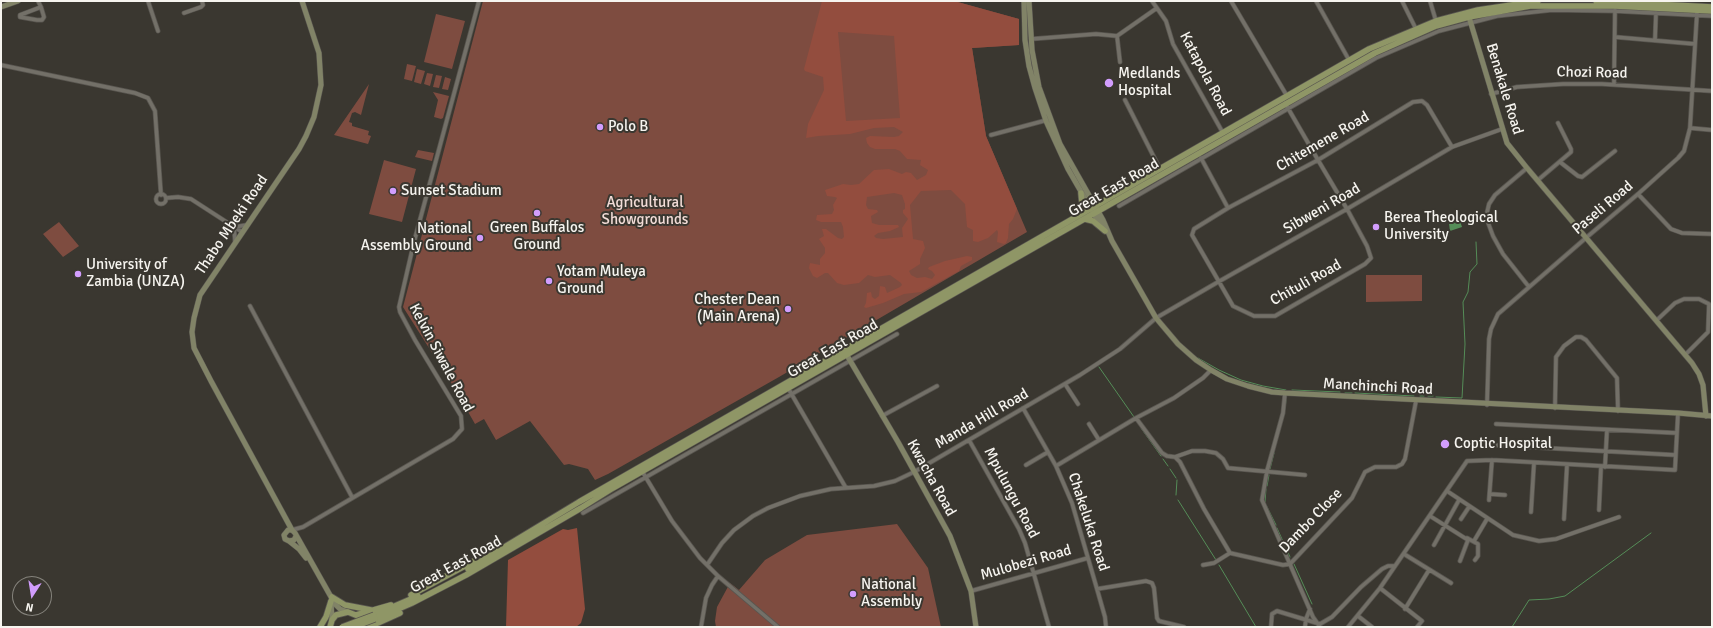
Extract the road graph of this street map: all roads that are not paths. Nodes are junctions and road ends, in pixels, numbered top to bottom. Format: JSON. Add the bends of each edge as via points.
{"nodes":[{"id":1,"x":18,"y":1,"type":"edge"},
{"id":2,"x":38,"y":1,"type":"edge"},
{"id":3,"x":148,"y":1,"type":"edge"},
{"id":4,"x":202,"y":1,"type":"edge"},
{"id":5,"x":302,"y":1,"type":"edge"},
{"id":6,"x":479,"y":1,"type":"edge"},
{"id":7,"x":1024,"y":1,"type":"edge"},
{"id":8,"x":1029,"y":1,"type":"edge"},
{"id":9,"x":1152,"y":1,"type":"edge"},
{"id":10,"x":1231,"y":1,"type":"edge"},
{"id":11,"x":1316,"y":1,"type":"edge"},
{"id":12,"x":1402,"y":1,"type":"edge"},
{"id":13,"x":1430,"y":1,"type":"edge"},
{"id":14,"x":1538,"y":1,"type":"edge"},
{"id":15,"x":1596,"y":1,"type":"edge"},
{"id":16,"x":1505,"y":5,"type":"edge"},
{"id":17,"x":1708,"y":5,"type":"edge"},
{"id":18,"x":1615,"y":6,"type":"edge"},
{"id":19,"x":1,"y":7,"type":"edge"},
{"id":20,"x":41,"y":7,"type":"junction"},
{"id":21,"x":1157,"y":8,"type":"junction"},
{"id":22,"x":1664,"y":11,"type":"junction"},
{"id":23,"x":1712,"y":11,"type":"edge"},
{"id":24,"x":184,"y":13,"type":"dead end"},
{"id":25,"x":1656,"y":13,"type":"junction"},
{"id":26,"x":1697,"y":13,"type":"junction"},
{"id":27,"x":1712,"y":16,"type":"edge"},
{"id":28,"x":1470,"y":19,"type":"junction"},
{"id":29,"x":1436,"y":21,"type":"junction"},
{"id":30,"x":1416,"y":28,"type":"junction"},
{"id":31,"x":158,"y":31,"type":"dead end"},
{"id":32,"x":1117,"y":36,"type":"junction"},
{"id":33,"x":1615,"y":37,"type":"junction"},
{"id":34,"x":1028,"y":40,"type":"junction"},
{"id":35,"x":1655,"y":40,"type":"junction"},
{"id":36,"x":1695,"y":44,"type":"junction"},
{"id":37,"x":1349,"y":60,"type":"junction"},
{"id":38,"x":1120,"y":62,"type":"dead end"},
{"id":39,"x":1,"y":65,"type":"edge"},
{"id":40,"x":1614,"y":85,"type":"junction"},
{"id":41,"x":1693,"y":90,"type":"junction"},
{"id":42,"x":1712,"y":91,"type":"edge"},
{"id":43,"x":1491,"y":94,"type":"junction"},
{"id":44,"x":1287,"y":96,"type":"junction"},
{"id":45,"x":1125,"y":100,"type":"dead end"},
{"id":46,"x":1287,"y":106,"type":"junction"},
{"id":47,"x":1048,"y":120,"type":"junction"},
{"id":48,"x":1558,"y":123,"type":"dead end"},
{"id":49,"x":1690,"y":128,"type":"junction"},
{"id":50,"x":1502,"y":129,"type":"junction"},
{"id":51,"x":1712,"y":130,"type":"edge"},
{"id":52,"x":991,"y":135,"type":"dead end"},
{"id":53,"x":1224,"y":136,"type":"junction"},
{"id":54,"x":1452,"y":147,"type":"junction"},
{"id":55,"x":1615,"y":151,"type":"dead end"},
{"id":56,"x":1200,"y":157,"type":"junction"},
{"id":57,"x":1318,"y":160,"type":"junction"},
{"id":58,"x":1560,"y":162,"type":"junction"},
{"id":59,"x":1527,"y":168,"type":"junction"},
{"id":60,"x":1160,"y":169,"type":"junction"},
{"id":61,"x":1538,"y":180,"type":"junction"},
{"id":62,"x":1081,"y":193,"type":"junction"},
{"id":63,"x":161,"y":194,"type":"junction"},
{"id":64,"x":1638,"y":194,"type":"junction"},
{"id":65,"x":166,"y":198,"type":"junction"},
{"id":66,"x":1119,"y":206,"type":"dead end"},
{"id":67,"x":1095,"y":207,"type":"junction"},
{"id":68,"x":1228,"y":208,"type":"junction"},
{"id":69,"x":1347,"y":209,"type":"junction"},
{"id":70,"x":1078,"y":216,"type":"junction"},
{"id":71,"x":1085,"y":218,"type":"junction"},
{"id":72,"x":248,"y":224,"type":"junction"},
{"id":73,"x":234,"y":227,"type":"junction"},
{"id":74,"x":242,"y":232,"type":"junction"},
{"id":75,"x":1105,"y":232,"type":"junction"},
{"id":76,"x":1712,"y":234,"type":"edge"},
{"id":77,"x":1192,"y":235,"type":"joint"},
{"id":78,"x":1587,"y":237,"type":"junction"},
{"id":79,"x":1112,"y":241,"type":"junction"},
{"id":80,"x":235,"y":242,"type":"junction"},
{"id":81,"x":1218,"y":282,"type":"junction"},
{"id":82,"x":1529,"y":287,"type":"junction"},
{"id":83,"x":250,"y":306,"type":"dead end"},
{"id":84,"x":1156,"y":318,"type":"junction"},
{"id":85,"x":1657,"y":320,"type":"junction"},
{"id":86,"x":897,"y":334,"type":"dead end"},
{"id":87,"x":845,"y":352,"type":"junction"},
{"id":88,"x":1685,"y":355,"type":"junction"},
{"id":89,"x":850,"y":361,"type":"junction"},
{"id":90,"x":1211,"y":370,"type":"junction"},
{"id":91,"x":1065,"y":384,"type":"junction"},
{"id":92,"x":937,"y":386,"type":"dead end"},
{"id":93,"x":790,"y":391,"type":"junction"},
{"id":94,"x":1285,"y":393,"type":"junction"},
{"id":95,"x":1416,"y":401,"type":"junction"},
{"id":96,"x":1078,"y":404,"type":"dead end"},
{"id":97,"x":1487,"y":405,"type":"junction"},
{"id":98,"x":1023,"y":408,"type":"junction"},
{"id":99,"x":1555,"y":408,"type":"junction"},
{"id":100,"x":1618,"y":411,"type":"junction"},
{"id":101,"x":1678,"y":413,"type":"junction"},
{"id":102,"x":882,"y":416,"type":"junction"},
{"id":103,"x":1709,"y":416,"type":"edge"},
{"id":104,"x":1136,"y":418,"type":"junction"},
{"id":105,"x":1089,"y":424,"type":"dead end"},
{"id":106,"x":1496,"y":424,"type":"dead end"},
{"id":107,"x":1607,"y":430,"type":"junction"},
{"id":108,"x":1677,"y":433,"type":"junction"},
{"id":109,"x":969,"y":440,"type":"junction"},
{"id":110,"x":1100,"y":440,"type":"junction"},
{"id":111,"x":1492,"y":445,"type":"dead end"},
{"id":112,"x":1048,"y":452,"type":"junction"},
{"id":113,"x":1606,"y":452,"type":"junction"},
{"id":114,"x":1676,"y":455,"type":"junction"},
{"id":115,"x":1175,"y":457,"type":"junction"},
{"id":116,"x":1492,"y":460,"type":"junction"},
{"id":117,"x":1534,"y":464,"type":"junction"},
{"id":118,"x":1567,"y":465,"type":"junction"},
{"id":119,"x":1026,"y":466,"type":"dead end"},
{"id":120,"x":1056,"y":466,"type":"junction"},
{"id":121,"x":1603,"y":467,"type":"junction"},
{"id":122,"x":642,"y":471,"type":"junction"},
{"id":123,"x":1267,"y":471,"type":"junction"},
{"id":124,"x":914,"y":472,"type":"junction"},
{"id":125,"x":1305,"y":475,"type":"dead end"},
{"id":126,"x":646,"y":478,"type":"junction"},
{"id":127,"x":846,"y":488,"type":"junction"},
{"id":128,"x":1447,"y":492,"type":"junction"},
{"id":129,"x":1490,"y":494,"type":"junction"},
{"id":130,"x":1505,"y":495,"type":"dead end"},
{"id":131,"x":352,"y":498,"type":"junction"},
{"id":132,"x":1460,"y":500,"type":"junction"},
{"id":133,"x":1489,"y":500,"type":"dead end"},
{"id":134,"x":277,"y":502,"type":"junction"},
{"id":135,"x":1469,"y":507,"type":"junction"},
{"id":136,"x":1599,"y":510,"type":"dead end"},
{"id":137,"x":1531,"y":512,"type":"dead end"},
{"id":138,"x":583,"y":513,"type":"dead end"},
{"id":139,"x":1430,"y":516,"type":"junction"},
{"id":140,"x":1619,"y":517,"type":"dead end"},
{"id":141,"x":1461,"y":519,"type":"dead end"},
{"id":142,"x":1487,"y":519,"type":"junction"},
{"id":143,"x":1564,"y":519,"type":"dead end"},
{"id":144,"x":1445,"y":526,"type":"junction"},
{"id":145,"x":284,"y":533,"type":"junction"},
{"id":146,"x":294,"y":533,"type":"junction"},
{"id":147,"x":1467,"y":538,"type":"junction"},
{"id":148,"x":289,"y":541,"type":"junction"},
{"id":149,"x":1474,"y":542,"type":"junction"},
{"id":150,"x":1434,"y":545,"type":"dead end"},
{"id":151,"x":1230,"y":553,"type":"junction"},
{"id":152,"x":1404,"y":554,"type":"junction"},
{"id":153,"x":1088,"y":558,"type":"junction"},
{"id":154,"x":1475,"y":560,"type":"dead end"},
{"id":155,"x":1460,"y":561,"type":"dead end"},
{"id":156,"x":1290,"y":564,"type":"junction"},
{"id":157,"x":1203,"y":565,"type":"dead end"},
{"id":158,"x":707,"y":566,"type":"junction"},
{"id":159,"x":1395,"y":566,"type":"junction"},
{"id":160,"x":1429,"y":570,"type":"junction"},
{"id":161,"x":1034,"y":574,"type":"junction"},
{"id":162,"x":718,"y":576,"type":"junction"},
{"id":163,"x":1451,"y":583,"type":"dead end"},
{"id":164,"x":1380,"y":588,"type":"junction"},
{"id":165,"x":1098,"y":589,"type":"junction"},
{"id":166,"x":971,"y":591,"type":"junction"},
{"id":167,"x":331,"y":599,"type":"junction"},
{"id":168,"x":1310,"y":609,"type":"junction"},
{"id":169,"x":1405,"y":609,"type":"junction"},
{"id":170,"x":348,"y":612,"type":"junction"},
{"id":171,"x":356,"y":614,"type":"junction"},
{"id":172,"x":1358,"y":616,"type":"junction"},
{"id":173,"x":375,"y":619,"type":"edge"},
{"id":174,"x":1306,"y":619,"type":"junction"},
{"id":175,"x":331,"y":623,"type":"edge"},
{"id":176,"x":1320,"y":626,"type":"edge"},
{"id":177,"x":320,"y":627,"type":"edge"},
{"id":178,"x":326,"y":627,"type":"edge"},
{"id":179,"x":342,"y":627,"type":"edge"},
{"id":180,"x":354,"y":627,"type":"edge"},
{"id":181,"x":363,"y":627,"type":"edge"},
{"id":182,"x":369,"y":627,"type":"edge"},
{"id":183,"x":701,"y":627,"type":"edge"},
{"id":184,"x":778,"y":627,"type":"edge"},
{"id":185,"x":976,"y":627,"type":"edge"},
{"id":186,"x":1049,"y":627,"type":"edge"},
{"id":187,"x":1106,"y":627,"type":"edge"},
{"id":188,"x":1184,"y":627,"type":"edge"},
{"id":189,"x":1271,"y":627,"type":"edge"},
{"id":190,"x":1306,"y":627,"type":"edge"},
{"id":191,"x":1348,"y":627,"type":"edge"},
{"id":192,"x":1372,"y":627,"type":"edge"},
{"id":193,"x":1417,"y":627,"type":"edge"}],
"edges":[{"from":1,"to":19,"type":"main road"},
{"from":2,"to":20,"type":"street"},
{"from":3,"to":31,"type":"street"},
{"from":4,"to":24,"type":"street","via":[[201,7]]},
{"from":5,"to":72,"type":"main road","name":"Thabo Mbeki Road","via":[[319,53],[321,85],[318,104],[306,136]]},
{"from":6,"to":131,"type":"street","name":"Kelvin Siwale Road","via":[[399,307],[415,340],[461,416],[462,429],[453,439]]},
{"from":7,"to":34,"type":"main road"},
{"from":8,"to":34,"type":"main road"},
{"from":9,"to":21,"type":"street","name":"Katapola Road"},
{"from":10,"to":44,"type":"street"},
{"from":11,"to":37,"type":"street"},
{"from":12,"to":30,"type":"street"},
{"from":13,"to":29,"type":"street"},
{"from":14,"to":16,"type":"main road","name":"Great East Road"},
{"from":15,"to":18,"type":"main road","name":"Great East Road"},
{"from":16,"to":18,"type":"main road","name":"Great East Road"},
{"from":16,"to":28,"type":"main road","name":"Great East Road"},
{"from":16,"to":29,"type":"main road","name":"Great East Road"},
{"from":17,"to":18,"type":"main road","name":"Great East Road"},
{"from":18,"to":22,"type":"main road","name":"Great East Road"},
{"from":18,"to":25,"type":"street"},
{"from":18,"to":28,"type":"street"},
{"from":18,"to":33,"type":"street"},
{"from":20,"to":20,"type":"street","via":[[22,14],[20,16],[41,20],[44,16]]},
{"from":21,"to":32,"type":"street"},
{"from":21,"to":53,"type":"street","name":"Katapola Road","via":[[1166,21],[1173,44]]},
{"from":22,"to":25,"type":"street"},
{"from":22,"to":26,"type":"main road","name":"Great East Road"},
{"from":23,"to":26,"type":"main road","name":"Great East Road"},
{"from":25,"to":35,"type":"street"},
{"from":26,"to":27,"type":"street"},
{"from":26,"to":36,"type":"street","name":"Paseli Road"},
{"from":28,"to":43,"type":"main road","name":"Benakale Road"},
{"from":28,"to":46,"type":"main road","name":"Great East Road","via":[[1417,33],[1375,53]]},
{"from":29,"to":30,"type":"main road","name":"Great East Road"},
{"from":30,"to":37,"type":"main road","name":"Great East Road"},
{"from":32,"to":34,"type":"street","via":[[1096,34]]},
{"from":32,"to":38,"type":"street"},
{"from":33,"to":35,"type":"street"},
{"from":33,"to":40,"type":"street"},
{"from":34,"to":47,"type":"main road","via":[[1035,88]]},
{"from":35,"to":36,"type":"street"},
{"from":36,"to":41,"type":"street","name":"Paseli Road"},
{"from":37,"to":44,"type":"main road","name":"Great East Road"},
{"from":39,"to":63,"type":"street","via":[[135,93],[148,98],[155,110]]},
{"from":40,"to":41,"type":"street","name":"Chozi Road"},
{"from":40,"to":43,"type":"street","name":"Chozi Road","via":[[1529,86]]},
{"from":41,"to":42,"type":"street","name":"Chozi Road"},
{"from":41,"to":49,"type":"street","name":"Paseli Road"},
{"from":43,"to":50,"type":"main road","name":"Benakale Road"},
{"from":44,"to":53,"type":"main road","name":"Great East Road"},
{"from":45,"to":60,"type":"street"},
{"from":46,"to":53,"type":"main road","name":"Great East Road"},
{"from":46,"to":56,"type":"street"},
{"from":46,"to":57,"type":"street"},
{"from":47,"to":52,"type":"street"},
{"from":47,"to":62,"type":"main road","via":[[1056,147]]},
{"from":47,"to":67,"type":"main road"},
{"from":48,"to":58,"type":"street","via":[[1571,149],[1570,154]]},
{"from":49,"to":51,"type":"street"},
{"from":49,"to":64,"type":"street","name":"Paseli Road","via":[[1681,155]]},
{"from":50,"to":54,"type":"street","name":"Sibweni Road"},
{"from":50,"to":59,"type":"main road","name":"Benakale Road","via":[[1507,143]]},
{"from":53,"to":56,"type":"main road","name":"Great East Road"},
{"from":53,"to":60,"type":"main road","name":"Great East Road"},
{"from":54,"to":57,"type":"street","name":"Chitemene Road","via":[[1427,104],[1422,101],[1413,102]]},
{"from":54,"to":69,"type":"street","name":"Sibweni Road"},
{"from":55,"to":58,"type":"street","via":[[1582,177]]},
{"from":56,"to":66,"type":"street"},
{"from":56,"to":67,"type":"main road","name":"Great East Road"},
{"from":56,"to":68,"type":"street"},
{"from":57,"to":68,"type":"street","name":"Chitemene Road"},
{"from":57,"to":69,"type":"street"},
{"from":58,"to":61,"type":"street"},
{"from":59,"to":61,"type":"main road","name":"Benakale Road"},
{"from":59,"to":82,"type":"street","via":[[1495,195],[1489,204],[1486,217],[1503,254]]},
{"from":60,"to":67,"type":"main road","name":"Great East Road"},
{"from":61,"to":78,"type":"main road","name":"Benakale Road"},
{"from":62,"to":67,"type":"main road"},
{"from":62,"to":70,"type":"main road","via":[[1082,204]]},
{"from":63,"to":65,"type":"street"},
{"from":63,"to":65,"type":"street","via":[[156,200],[159,204],[164,203]]},
{"from":64,"to":76,"type":"street","via":[[1671,229],[1682,233]]},
{"from":64,"to":78,"type":"street","name":"Paseli Road"},
{"from":65,"to":73,"type":"street","via":[[191,199]]},
{"from":67,"to":70,"type":"main road","name":"Great East Road"},
{"from":67,"to":71,"type":"main road","name":"Great East Road"},
{"from":67,"to":75,"type":"main road","name":"Manchinchi Road"},
{"from":67,"to":79,"type":"main road","name":"Manchinchi Road","via":[[1107,226]]},
{"from":68,"to":77,"type":"street","name":"Chitemene Road","via":[[1194,228]]},
{"from":69,"to":81,"type":"street","name":"Sibweni Road"},
{"from":69,"to":81,"type":"street","name":"Chituli Road","via":[[1371,254],[1369,260],[1274,316],[1254,316],[1233,306]]},
{"from":70,"to":87,"type":"main road","name":"Great East Road"},
{"from":71,"to":75,"type":"main road","via":[[1093,221]]},
{"from":71,"to":87,"type":"main road","name":"Great East Road"},
{"from":72,"to":73,"type":"street"},
{"from":72,"to":74,"type":"main road","name":"Thabo Mbeki Road"},
{"from":73,"to":74,"type":"street"},
{"from":73,"to":80,"type":"street"},
{"from":74,"to":80,"type":"main road","name":"Thabo Mbeki Road"},
{"from":75,"to":79,"type":"main road","name":"Manchinchi Road"},
{"from":77,"to":81,"type":"street","name":"Chituli Road"},
{"from":78,"to":82,"type":"street","name":"Paseli Road"},
{"from":78,"to":85,"type":"main road","name":"Benakale Road"},
{"from":79,"to":84,"type":"main road","name":"Manchinchi Road"},
{"from":80,"to":134,"type":"main road","name":"Thabo Mbeki Road","via":[[198,300],[192,332],[193,343],[210,381]]},
{"from":81,"to":84,"type":"street","name":"Sibweni Road"},
{"from":82,"to":97,"type":"street","name":"Paseli Road","via":[[1498,314],[1491,329]]},
{"from":83,"to":131,"type":"street"},
{"from":84,"to":90,"type":"main road","name":"Manchinchi Road","via":[[1178,344]]},
{"from":84,"to":91,"type":"street","name":"Manda Hill Road","via":[[1120,349]]},
{"from":85,"to":88,"type":"main road","name":"Benakale Road"},
{"from":85,"to":88,"type":"street","via":[[1675,303],[1684,299],[1699,299],[1709,304],[1708,332]]},
{"from":86,"to":89,"type":"street"},
{"from":87,"to":89,"type":"main road","name":"Kwacha Road"},
{"from":87,"to":93,"type":"main road","name":"Great East Road"},
{"from":87,"to":173,"type":"main road","name":"Great East Road","via":[[552,518],[452,578]]},
{"from":88,"to":103,"type":"main road","name":"Benakale Road","via":[[1700,374]]},
{"from":89,"to":93,"type":"street"},
{"from":89,"to":102,"type":"main road","name":"Kwacha Road"},
{"from":90,"to":94,"type":"main road","name":"Manchinchi Road","via":[[1248,386]]},
{"from":90,"to":104,"type":"street","via":[[1174,398]]},
{"from":91,"to":96,"type":"street"},
{"from":91,"to":98,"type":"street","name":"Manda Hill Road"},
{"from":92,"to":102,"type":"street"},
{"from":93,"to":122,"type":"main road","name":"Great East Road"},
{"from":93,"to":126,"type":"street"},
{"from":93,"to":127,"type":"street"},
{"from":94,"to":95,"type":"main road","name":"Manchinchi Road"},
{"from":94,"to":123,"type":"street","via":[[1283,413]]},
{"from":95,"to":97,"type":"main road","name":"Manchinchi Road"},
{"from":95,"to":156,"type":"street","name":"Dambo Close","via":[[1402,464],[1396,467],[1375,467],[1365,472],[1352,498]]},
{"from":97,"to":99,"type":"main road","name":"Manchinchi Road"},
{"from":98,"to":109,"type":"street","name":"Manda Hill Road"},
{"from":98,"to":112,"type":"street","name":"Chakeluka Road"},
{"from":99,"to":100,"type":"main road","name":"Manchinchi Road"},
{"from":99,"to":100,"type":"street","via":[[1556,357],[1564,346],[1576,337],[1581,337],[1617,378]]},
{"from":100,"to":101,"type":"main road","name":"Manchinchi Road"},
{"from":101,"to":103,"type":"main road","name":"Manchinchi Road"},
{"from":101,"to":108,"type":"street"},
{"from":102,"to":124,"type":"main road","name":"Kwacha Road"},
{"from":104,"to":110,"type":"street"},
{"from":104,"to":115,"type":"street","via":[[1162,453]]},
{"from":105,"to":110,"type":"street"},
{"from":106,"to":107,"type":"street"},
{"from":107,"to":108,"type":"street"},
{"from":107,"to":113,"type":"street"},
{"from":108,"to":114,"type":"street"},
{"from":109,"to":124,"type":"street","name":"Manda Hill Road"},
{"from":109,"to":161,"type":"street","name":"Mpulungu Road","via":[[1020,529]]},
{"from":110,"to":120,"type":"street"},
{"from":111,"to":113,"type":"street"},
{"from":112,"to":119,"type":"street"},
{"from":112,"to":120,"type":"street","name":"Chakeluka Road"},
{"from":113,"to":114,"type":"street"},
{"from":113,"to":121,"type":"street"},
{"from":114,"to":121,"type":"street","via":[[1675,470]]},
{"from":115,"to":123,"type":"street","via":[[1192,451],[1205,451],[1216,453],[1228,468]]},
{"from":115,"to":151,"type":"street"},
{"from":116,"to":117,"type":"street"},
{"from":116,"to":128,"type":"street","via":[[1467,461]]},
{"from":116,"to":129,"type":"street"},
{"from":117,"to":118,"type":"street"},
{"from":117,"to":137,"type":"street"},
{"from":118,"to":121,"type":"street"},
{"from":118,"to":143,"type":"street"},
{"from":120,"to":153,"type":"street","name":"Chakeluka Road","via":[[1072,503]]},
{"from":121,"to":136,"type":"street"},
{"from":122,"to":126,"type":"street"},
{"from":122,"to":173,"type":"main road","name":"Great East Road","via":[[454,581]]},
{"from":123,"to":125,"type":"street"},
{"from":123,"to":156,"type":"street","via":[[1262,500]]},
{"from":124,"to":127,"type":"street","name":"Manda Hill Road","via":[[895,481],[874,486]]},
{"from":124,"to":166,"type":"main road","name":"Kwacha Road","via":[[950,536]]},
{"from":126,"to":138,"type":"street"},
{"from":126,"to":158,"type":"street","via":[[672,521]]},
{"from":127,"to":158,"type":"street","name":"Manda Hill Road","via":[[800,496],[768,508],[730,534]]},
{"from":128,"to":132,"type":"street"},
{"from":128,"to":139,"type":"street"},
{"from":129,"to":130,"type":"street"},
{"from":129,"to":133,"type":"street"},
{"from":131,"to":146,"type":"street","name":"Kelvin Siwale Road"},
{"from":132,"to":135,"type":"street"},
{"from":132,"to":144,"type":"street"},
{"from":134,"to":145,"type":"main road","name":"Thabo Mbeki Road"},
{"from":134,"to":146,"type":"main road","name":"Thabo Mbeki Road"},
{"from":135,"to":141,"type":"street"},
{"from":135,"to":142,"type":"street"},
{"from":139,"to":144,"type":"street"},
{"from":139,"to":152,"type":"street"},
{"from":140,"to":142,"type":"street","via":[[1556,539],[1539,541],[1513,535]]},
{"from":142,"to":149,"type":"street"},
{"from":144,"to":147,"type":"street"},
{"from":144,"to":150,"type":"street"},
{"from":145,"to":146,"type":"main road","via":[[288,530]]},
{"from":145,"to":148,"type":"main road","name":"Thabo Mbeki Road","via":[[284,538]]},
{"from":146,"to":148,"type":"main road","via":[[294,540]]},
{"from":146,"to":167,"type":"main road","name":"Thabo Mbeki Road"},
{"from":147,"to":149,"type":"street"},
{"from":147,"to":155,"type":"street","via":[[1468,542]]},
{"from":148,"to":167,"type":"main road","name":"Thabo Mbeki Road","via":[[304,555]]},
{"from":149,"to":154,"type":"street","via":[[1478,544],[1478,556]]},
{"from":151,"to":156,"type":"street","name":"Dambo Close","via":[[1283,565]]},
{"from":151,"to":157,"type":"street","via":[[1214,563]]},
{"from":152,"to":159,"type":"street"},
{"from":152,"to":160,"type":"street"},
{"from":153,"to":161,"type":"street","name":"Mulobezi Road"},
{"from":153,"to":165,"type":"street","name":"Chakeluka Road"},
{"from":156,"to":168,"type":"street"},
{"from":158,"to":162,"type":"street"},
{"from":159,"to":164,"type":"street"},
{"from":159,"to":176,"type":"street","via":[[1382,569]]},
{"from":160,"to":163,"type":"street"},
{"from":160,"to":169,"type":"street"},
{"from":161,"to":166,"type":"street","name":"Mulobezi Road"},
{"from":161,"to":186,"type":"street","name":"Mpulungu Road"},
{"from":162,"to":183,"type":"street","via":[[706,598]]},
{"from":162,"to":184,"type":"street"},
{"from":164,"to":169,"type":"street"},
{"from":164,"to":172,"type":"street"},
{"from":165,"to":187,"type":"street","name":"Chakeluka Road"},
{"from":165,"to":188,"type":"street","via":[[1146,581],[1152,583],[1156,618],[1164,623]]},
{"from":166,"to":185,"type":"main road","name":"Kwacha Road"},
{"from":167,"to":170,"type":"main road","name":"Thabo Mbeki Road","via":[[337,607]]},
{"from":167,"to":173,"type":"main road"},
{"from":167,"to":175,"type":"main road","name":"Thabo Mbeki Road"},
{"from":167,"to":177,"type":"main road"},
{"from":168,"to":174,"type":"street"},
{"from":168,"to":176,"type":"street"},
{"from":169,"to":193,"type":"street","via":[[1422,621]]},
{"from":170,"to":171,"type":"main road"},
{"from":170,"to":175,"type":"main road","via":[[339,614]]},
{"from":171,"to":173,"type":"main road","name":"Great East Road"},
{"from":171,"to":181,"type":"main road"},
{"from":172,"to":191,"type":"street"},
{"from":172,"to":192,"type":"street"},
{"from":173,"to":179,"type":"main road","name":"Great East Road","bridge":true},
{"from":173,"to":180,"type":"main road","name":"Great East Road","bridge":true},
{"from":173,"to":182,"type":"main road","name":"Great East Road"},
{"from":174,"to":176,"type":"street"},
{"from":174,"to":189,"type":"street","via":[[1277,611],[1272,614]]},
{"from":174,"to":190,"type":"street"},
{"from":175,"to":178,"type":"main road"}]}
